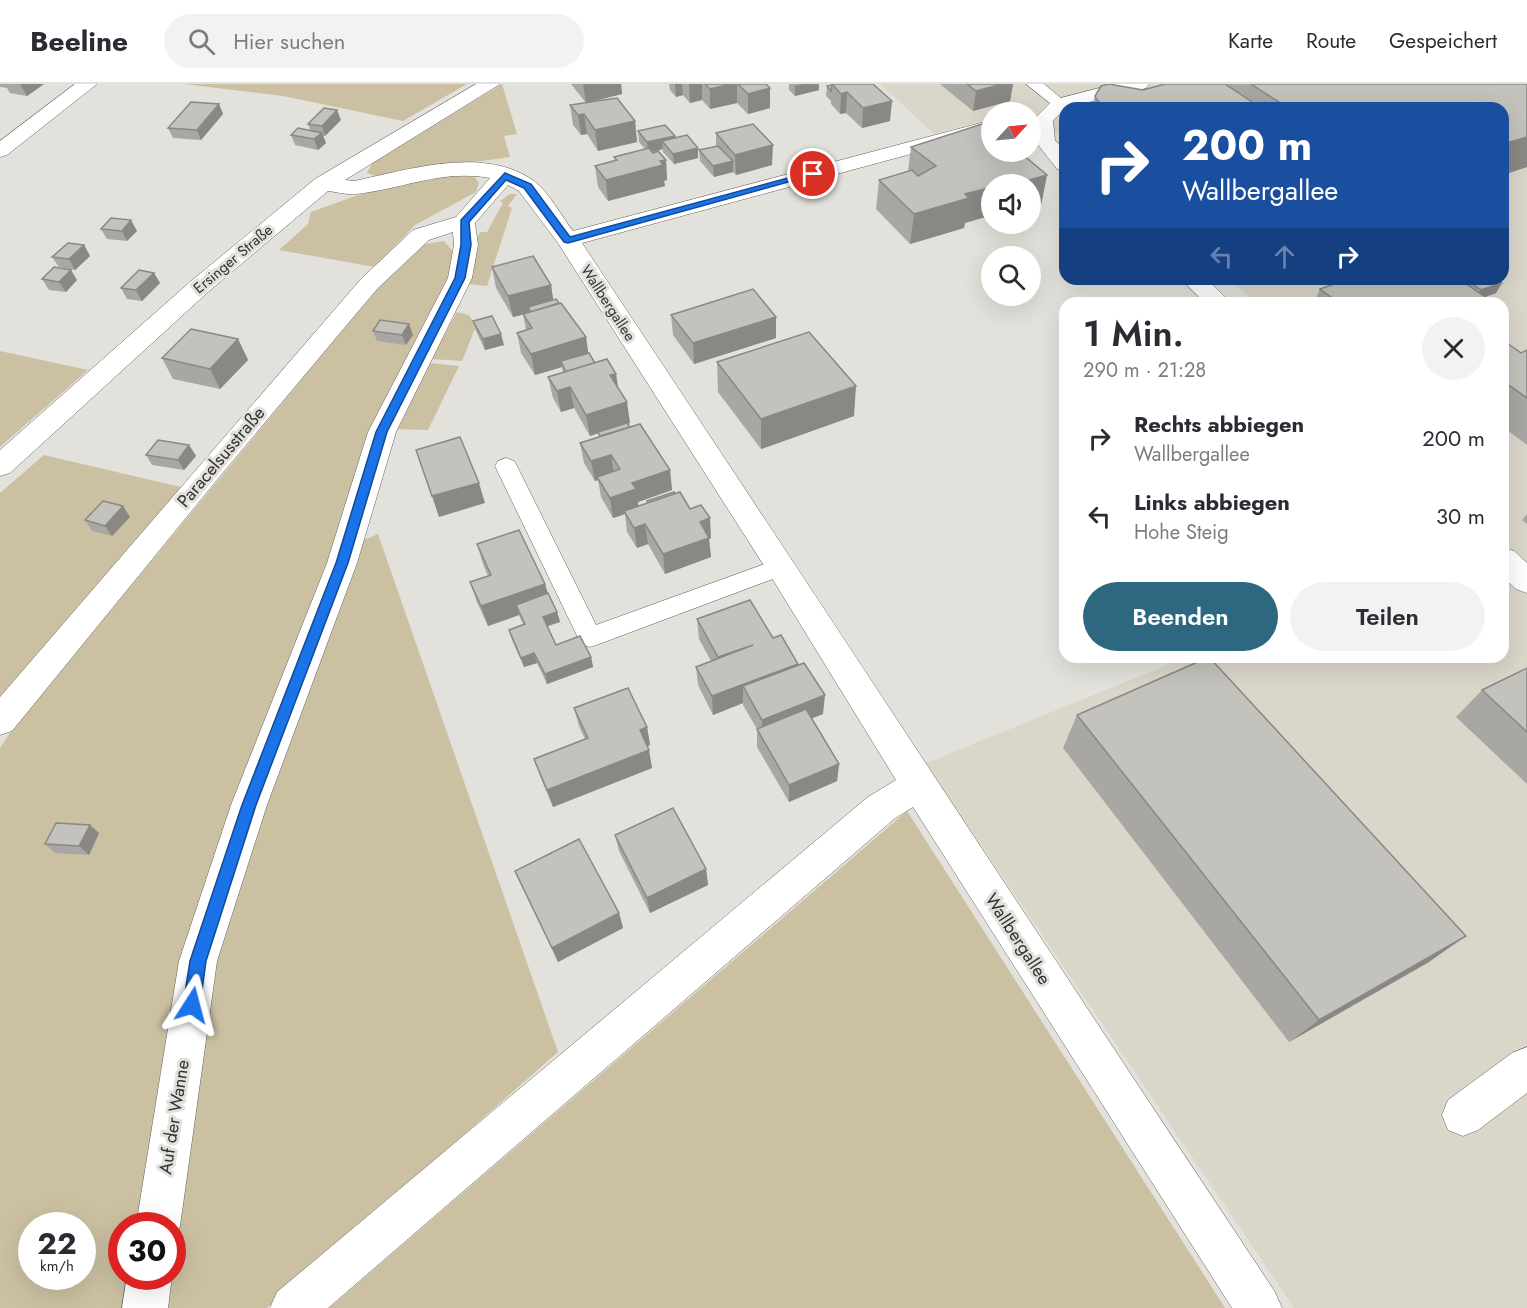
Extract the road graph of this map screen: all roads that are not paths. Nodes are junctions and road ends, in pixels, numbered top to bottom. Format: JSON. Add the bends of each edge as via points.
{"nodes":[{"id":1,"x":87,"y":84,"type":"edge"},
{"id":2,"x":490,"y":84,"type":"edge"},
{"id":3,"x":1034,"y":84,"type":"edge"},
{"id":4,"x":1139,"y":84,"type":"edge"},
{"id":5,"x":1068,"y":102,"type":"edge"},
{"id":6,"x":1059,"y":103,"type":"edge"},
{"id":7,"x":1059,"y":104,"type":"edge"},
{"id":8,"x":1059,"y":105,"type":"edge"},
{"id":9,"x":1041,"y":111,"type":"edge"},
{"id":10,"x":981,"y":129,"type":"edge"},
{"id":11,"x":0,"y":151,"type":"edge"},
{"id":12,"x":1059,"y":157,"type":"edge"},
{"id":13,"x":505,"y":176,"type":"junction"},
{"id":14,"x":323,"y":184,"type":"junction"},
{"id":15,"x":464,"y":222,"type":"junction"},
{"id":16,"x":568,"y":240,"type":"junction"},
{"id":17,"x":1199,"y":285,"type":"edge"},
{"id":18,"x":1212,"y":297,"type":"edge"},
{"id":19,"x":0,"y":466,"type":"edge"},
{"id":20,"x":506,"y":466,"type":"dead end"},
{"id":21,"x":1509,"y":564,"type":"edge"},
{"id":22,"x":781,"y":567,"type":"junction"},
{"id":23,"x":1527,"y":581,"type":"edge"},
{"id":24,"x":0,"y":721,"type":"edge"},
{"id":25,"x":918,"y":785,"type":"junction"},
{"id":26,"x":1527,"y":1068,"type":"edge"},
{"id":27,"x":1463,"y":1115,"type":"dead end"},
{"id":28,"x":160,"y":1212,"type":"edge"},
{"id":29,"x":148,"y":1290,"type":"edge"},
{"id":30,"x":145,"y":1308,"type":"edge"},
{"id":31,"x":294,"y":1308,"type":"edge"},
{"id":32,"x":1259,"y":1308,"type":"edge"}],
"edges":[{"from":1,"to":11,"type":"street"},
{"from":2,"to":14,"type":"street","name":"Ersinger Straße"},
{"from":3,"to":6,"type":"lane"},
{"from":4,"to":5,"type":"street"},
{"from":7,"to":9,"type":"street"},
{"from":8,"to":12,"type":"street","via":[[1043,120],[1046,141]]},
{"from":10,"to":16,"type":"street"},
{"from":13,"to":14,"type":"street","name":"Wallbergallee","via":[[471,168],[434,171],[354,188]]},
{"from":13,"to":15,"type":"street"},
{"from":13,"to":16,"type":"street","name":"Wallbergallee","via":[[527,186]]},
{"from":14,"to":19,"type":"street","name":"Ersinger Straße","via":[[199,286]]},
{"from":15,"to":24,"type":"street","name":"Paracelsusstraße","via":[[421,235],[369,284]]},
{"from":15,"to":28,"type":"street","name":"Auf der Wanne","via":[[466,245],[460,278],[382,432],[342,563],[249,805],[198,961]]},
{"from":16,"to":22,"type":"street","name":"Wallbergallee"},
{"from":17,"to":18,"type":"street"},
{"from":20,"to":22,"type":"lane","via":[[590,637]]},
{"from":21,"to":23,"type":"street"},
{"from":22,"to":25,"type":"street","name":"Wallbergallee"},
{"from":25,"to":31,"type":"street","via":[[881,808]]},
{"from":25,"to":32,"type":"street","name":"Wallbergallee"},
{"from":26,"to":27,"type":"street"},
{"from":29,"to":30,"type":"street"}]}
